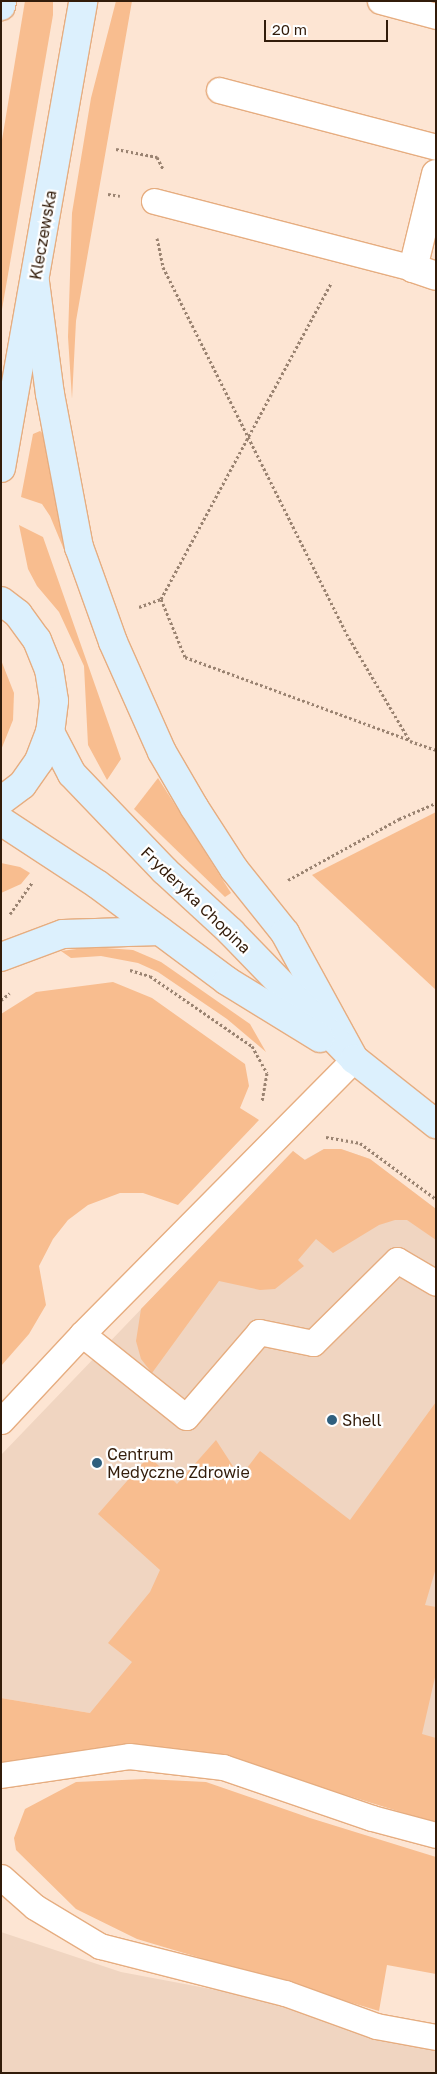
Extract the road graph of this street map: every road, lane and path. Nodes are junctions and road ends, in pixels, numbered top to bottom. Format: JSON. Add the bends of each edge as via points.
{"nodes":[{"id":1,"x":2,"y":1,"type":"edge"},
{"id":2,"x":83,"y":1,"type":"edge"},
{"id":3,"x":380,"y":1,"type":"edge"},
{"id":4,"x":1,"y":6,"type":"edge"},
{"id":5,"x":436,"y":16,"type":"edge"},
{"id":6,"x":219,"y":90,"type":"dead end"},
{"id":7,"x":436,"y":147,"type":"edge"},
{"id":8,"x":436,"y":174,"type":"edge"},
{"id":9,"x":154,"y":201,"type":"joint"},
{"id":10,"x":424,"y":272,"type":"edge"},
{"id":11,"x":34,"y":282,"type":"junction"},
{"id":12,"x":341,"y":284,"type":"dead end"},
{"id":13,"x":248,"y":432,"type":"junction"},
{"id":14,"x":1,"y":468,"type":"edge"},
{"id":15,"x":161,"y":599,"type":"junction"},
{"id":16,"x":1,"y":601,"type":"edge"},
{"id":17,"x":130,"y":610,"type":"dead end"},
{"id":18,"x":50,"y":732,"type":"junction"},
{"id":19,"x":410,"y":741,"type":"junction"},
{"id":20,"x":436,"y":750,"type":"edge"},
{"id":21,"x":1,"y":801,"type":"edge"},
{"id":22,"x":436,"y":803,"type":"edge"},
{"id":23,"x":1,"y":821,"type":"edge"},
{"id":24,"x":281,"y":884,"type":"dead end"},
{"id":25,"x":160,"y":931,"type":"junction"},
{"id":26,"x":1,"y":958,"type":"edge"},
{"id":27,"x":124,"y":967,"type":"dead end"},
{"id":28,"x":354,"y":1059,"type":"junction"},
{"id":29,"x":260,"y":1106,"type":"dead end"},
{"id":30,"x":436,"y":1124,"type":"edge"},
{"id":31,"x":317,"y":1142,"type":"dead end"},
{"id":32,"x":436,"y":1199,"type":"edge"},
{"id":33,"x":436,"y":1283,"type":"edge"},
{"id":34,"x":82,"y":1334,"type":"junction"},
{"id":35,"x":1,"y":1421,"type":"edge"},
{"id":36,"x":1,"y":1775,"type":"edge"},
{"id":37,"x":436,"y":1836,"type":"edge"},
{"id":38,"x":1,"y":1877,"type":"edge"},
{"id":39,"x":436,"y":2037,"type":"edge"}],
"edges":[{"from":1,"to":4,"type":"main road"},
{"from":2,"to":11,"type":"main road","name":"Kleczewska"},
{"from":3,"to":5,"type":"lane"},
{"from":6,"to":7,"type":"lane"},
{"from":8,"to":10,"type":"street"},
{"from":9,"to":10,"type":"lane"},
{"from":9,"to":13,"type":"path","via":[[152,219],[163,267]]},
{"from":11,"to":14,"type":"main road","name":"Kleczewska"},
{"from":11,"to":28,"type":"main road","via":[[50,394],[80,547],[114,642],[162,752],[234,868],[285,933]]},
{"from":12,"to":13,"type":"path","via":[[332,282]]},
{"from":13,"to":15,"type":"path"},
{"from":13,"to":19,"type":"path","via":[[350,638]]},
{"from":15,"to":17,"type":"path"},
{"from":15,"to":19,"type":"path","via":[[185,657]]},
{"from":16,"to":18,"type":"main road","via":[[18,614],[38,640],[49,670],[54,700]]},
{"from":18,"to":21,"type":"main road","via":[[39,761],[22,785]]},
{"from":18,"to":28,"type":"main road","name":"Fryderyka Chopina","via":[[72,774],[110,815]]},
{"from":19,"to":20,"type":"path"},
{"from":22,"to":24,"type":"path","via":[[399,819]]},
{"from":23,"to":25,"type":"main road","name":"Fryderyka Chopina"},
{"from":25,"to":26,"type":"main road","via":[[63,934]]},
{"from":25,"to":28,"type":"main road","name":"Fryderyka Chopina","via":[[227,981]]},
{"from":27,"to":29,"type":"path","via":[[150,976],[252,1046],[267,1073]]},
{"from":28,"to":30,"type":"main road","name":"Fryderyka Chopina"},
{"from":28,"to":34,"type":"lane"},
{"from":31,"to":32,"type":"path","via":[[325,1138],[339,1138],[360,1143]]},
{"from":33,"to":34,"type":"lane","via":[[397,1260],[313,1344],[259,1332],[186,1417]]},
{"from":34,"to":35,"type":"lane"},
{"from":36,"to":37,"type":"lane","via":[[129,1756],[223,1767],[372,1818]]},
{"from":38,"to":39,"type":"lane","via":[[35,1907],[100,1946],[285,1993],[376,2026]]}]}
